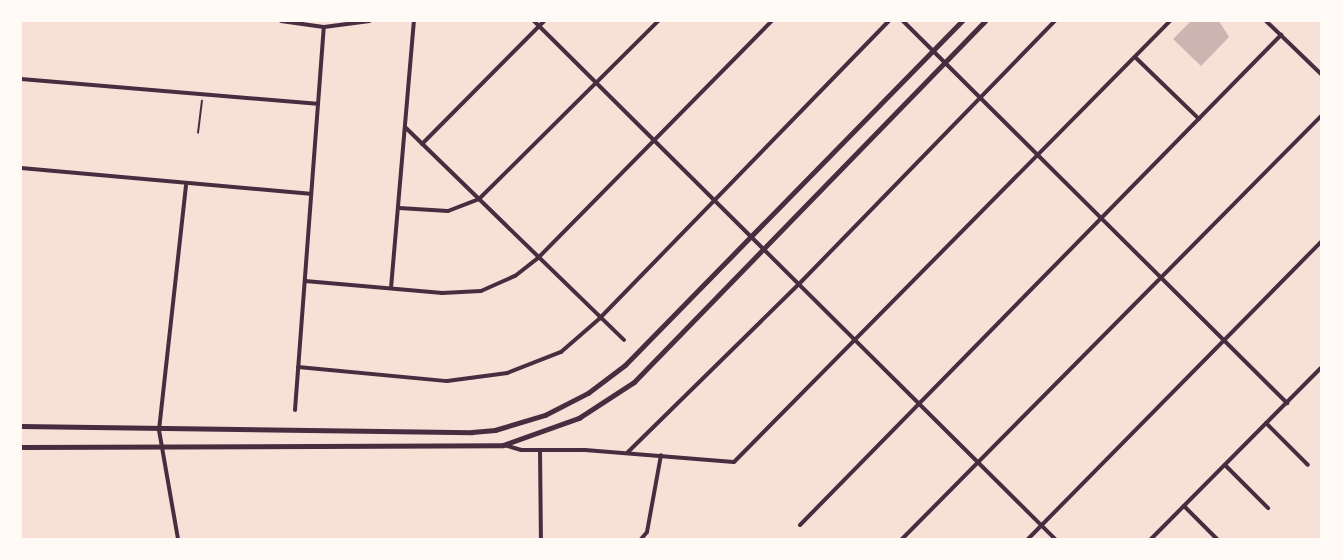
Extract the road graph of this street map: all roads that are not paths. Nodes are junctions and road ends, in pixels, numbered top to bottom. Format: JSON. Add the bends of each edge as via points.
{"nodes":[{"id":1,"x":281,"y":21,"type":"edge"},
{"id":2,"x":288,"y":21,"type":"edge"},
{"id":3,"x":370,"y":21,"type":"edge"},
{"id":4,"x":414,"y":21,"type":"edge"},
{"id":5,"x":534,"y":21,"type":"edge"},
{"id":6,"x":544,"y":21,"type":"edge"},
{"id":7,"x":658,"y":21,"type":"edge"},
{"id":8,"x":772,"y":21,"type":"edge"},
{"id":9,"x":889,"y":21,"type":"edge"},
{"id":10,"x":903,"y":21,"type":"edge"},
{"id":11,"x":962,"y":21,"type":"edge"},
{"id":12,"x":985,"y":21,"type":"edge"},
{"id":13,"x":1055,"y":21,"type":"edge"},
{"id":14,"x":1170,"y":21,"type":"edge"},
{"id":15,"x":1266,"y":21,"type":"edge"},
{"id":16,"x":539,"y":26,"type":"junction"},
{"id":17,"x":324,"y":27,"type":"junction"},
{"id":18,"x":1281,"y":35,"type":"junction"},
{"id":19,"x":933,"y":50,"type":"junction"},
{"id":20,"x":1135,"y":57,"type":"junction"},
{"id":21,"x":946,"y":61,"type":"junction"},
{"id":22,"x":1321,"y":74,"type":"edge"},
{"id":23,"x":21,"y":79,"type":"edge"},
{"id":24,"x":597,"y":83,"type":"junction"},
{"id":25,"x":981,"y":95,"type":"junction"},
{"id":26,"x":317,"y":104,"type":"junction"},
{"id":27,"x":1321,"y":116,"type":"edge"},
{"id":28,"x":1199,"y":119,"type":"junction"},
{"id":29,"x":406,"y":128,"type":"junction"},
{"id":30,"x":655,"y":141,"type":"junction"},
{"id":31,"x":422,"y":144,"type":"junction"},
{"id":32,"x":1039,"y":154,"type":"junction"},
{"id":33,"x":21,"y":168,"type":"edge"},
{"id":34,"x":186,"y":185,"type":"junction"},
{"id":35,"x":310,"y":194,"type":"junction"},
{"id":36,"x":479,"y":199,"type":"junction"},
{"id":37,"x":715,"y":200,"type":"junction"},
{"id":38,"x":399,"y":208,"type":"junction"},
{"id":39,"x":1102,"y":218,"type":"junction"},
{"id":40,"x":753,"y":238,"type":"junction"},
{"id":41,"x":1321,"y":242,"type":"edge"},
{"id":42,"x":764,"y":249,"type":"junction"},
{"id":43,"x":538,"y":258,"type":"junction"},
{"id":44,"x":1161,"y":278,"type":"junction"},
{"id":45,"x":305,"y":281,"type":"junction"},
{"id":46,"x":800,"y":284,"type":"junction"},
{"id":47,"x":391,"y":288,"type":"junction"},
{"id":48,"x":599,"y":319,"type":"junction"},
{"id":49,"x":624,"y":340,"type":"dead end"},
{"id":50,"x":856,"y":340,"type":"junction"},
{"id":51,"x":1225,"y":342,"type":"junction"},
{"id":52,"x":298,"y":367,"type":"junction"},
{"id":53,"x":1321,"y":368,"type":"edge"},
{"id":54,"x":920,"y":403,"type":"junction"},
{"id":55,"x":1287,"y":403,"type":"junction"},
{"id":56,"x":294,"y":410,"type":"dead end"},
{"id":57,"x":1266,"y":423,"type":"junction"},
{"id":58,"x":21,"y":426,"type":"edge"},
{"id":59,"x":159,"y":430,"type":"junction"},
{"id":60,"x":503,"y":445,"type":"junction"},
{"id":61,"x":21,"y":447,"type":"edge"},
{"id":62,"x":159,"y":447,"type":"junction"},
{"id":63,"x":540,"y":450,"type":"junction"},
{"id":64,"x":628,"y":453,"type":"junction"},
{"id":65,"x":661,"y":455,"type":"junction"},
{"id":66,"x":979,"y":462,"type":"junction"},
{"id":67,"x":1225,"y":465,"type":"junction"},
{"id":68,"x":1308,"y":465,"type":"dead end"},
{"id":69,"x":1184,"y":506,"type":"junction"},
{"id":70,"x":1268,"y":508,"type":"dead end"},
{"id":71,"x":800,"y":525,"type":"dead end"},
{"id":72,"x":1043,"y":525,"type":"junction"},
{"id":73,"x":178,"y":539,"type":"edge"},
{"id":74,"x":541,"y":539,"type":"edge"},
{"id":75,"x":640,"y":539,"type":"edge"},
{"id":76,"x":902,"y":539,"type":"edge"},
{"id":77,"x":1028,"y":539,"type":"edge"},
{"id":78,"x":1055,"y":539,"type":"edge"},
{"id":79,"x":1151,"y":539,"type":"edge"},
{"id":80,"x":1216,"y":539,"type":"edge"}],
"edges":[{"from":1,"to":2,"type":"street"},
{"from":2,"to":17,"type":"street"},
{"from":3,"to":17,"type":"street"},
{"from":4,"to":29,"type":"street"},
{"from":5,"to":16,"type":"street"},
{"from":6,"to":16,"type":"street"},
{"from":7,"to":24,"type":"street"},
{"from":8,"to":30,"type":"street"},
{"from":9,"to":37,"type":"street"},
{"from":10,"to":19,"type":"street"},
{"from":11,"to":19,"type":"street"},
{"from":12,"to":21,"type":"street"},
{"from":13,"to":25,"type":"street"},
{"from":14,"to":20,"type":"street"},
{"from":15,"to":18,"type":"street"},
{"from":16,"to":24,"type":"street"},
{"from":16,"to":31,"type":"street"},
{"from":17,"to":26,"type":"street"},
{"from":18,"to":22,"type":"street"},
{"from":18,"to":28,"type":"street"},
{"from":19,"to":21,"type":"street"},
{"from":19,"to":40,"type":"street"},
{"from":20,"to":28,"type":"street"},
{"from":20,"to":32,"type":"street"},
{"from":21,"to":25,"type":"street"},
{"from":21,"to":42,"type":"street"},
{"from":23,"to":26,"type":"street"},
{"from":24,"to":30,"type":"street"},
{"from":24,"to":36,"type":"street"},
{"from":25,"to":32,"type":"street"},
{"from":25,"to":46,"type":"street"},
{"from":26,"to":35,"type":"street"},
{"from":27,"to":44,"type":"street"},
{"from":28,"to":39,"type":"street"},
{"from":29,"to":31,"type":"street"},
{"from":29,"to":38,"type":"street"},
{"from":30,"to":37,"type":"street"},
{"from":30,"to":43,"type":"street"},
{"from":31,"to":36,"type":"street"},
{"from":32,"to":39,"type":"street"},
{"from":32,"to":50,"type":"street"},
{"from":33,"to":34,"type":"street"},
{"from":34,"to":35,"type":"street"},
{"from":34,"to":59,"type":"street"},
{"from":35,"to":45,"type":"street"},
{"from":36,"to":38,"type":"street","via":[[448,211]]},
{"from":36,"to":43,"type":"street"},
{"from":37,"to":40,"type":"street"},
{"from":37,"to":48,"type":"street"},
{"from":38,"to":47,"type":"street"},
{"from":39,"to":44,"type":"street"},
{"from":39,"to":54,"type":"street"},
{"from":40,"to":42,"type":"street"},
{"from":40,"to":59,"type":"street","via":[[625,365],[588,393],[545,415],[495,430],[472,432]]},
{"from":41,"to":51,"type":"street"},
{"from":42,"to":46,"type":"street"},
{"from":42,"to":60,"type":"street","via":[[634,382],[579,418]]},
{"from":43,"to":47,"type":"street","via":[[514,276],[481,291],[442,293]]},
{"from":43,"to":48,"type":"street"},
{"from":44,"to":51,"type":"street"},
{"from":44,"to":66,"type":"street"},
{"from":45,"to":47,"type":"street"},
{"from":45,"to":52,"type":"street"},
{"from":46,"to":50,"type":"street"},
{"from":46,"to":64,"type":"street"},
{"from":48,"to":49,"type":"street"},
{"from":48,"to":52,"type":"street","via":[[561,352],[507,373],[447,381]]},
{"from":50,"to":54,"type":"street"},
{"from":50,"to":65,"type":"street","via":[[734,462]]},
{"from":51,"to":55,"type":"street"},
{"from":51,"to":72,"type":"street"},
{"from":52,"to":56,"type":"street"},
{"from":53,"to":55,"type":"street"},
{"from":54,"to":66,"type":"street"},
{"from":54,"to":71,"type":"street"},
{"from":55,"to":57,"type":"street"},
{"from":57,"to":67,"type":"street"},
{"from":57,"to":68,"type":"street"},
{"from":58,"to":59,"type":"street"},
{"from":59,"to":62,"type":"street"},
{"from":60,"to":62,"type":"street"},
{"from":60,"to":63,"type":"street"},
{"from":61,"to":62,"type":"street"},
{"from":62,"to":73,"type":"street"},
{"from":63,"to":64,"type":"street"},
{"from":63,"to":74,"type":"street"},
{"from":64,"to":65,"type":"street"},
{"from":65,"to":75,"type":"street","via":[[647,532]]},
{"from":66,"to":72,"type":"street"},
{"from":66,"to":76,"type":"street"},
{"from":67,"to":69,"type":"street"},
{"from":67,"to":70,"type":"street"},
{"from":69,"to":79,"type":"street"},
{"from":69,"to":80,"type":"street"},
{"from":72,"to":77,"type":"street"},
{"from":72,"to":78,"type":"street"}]}
